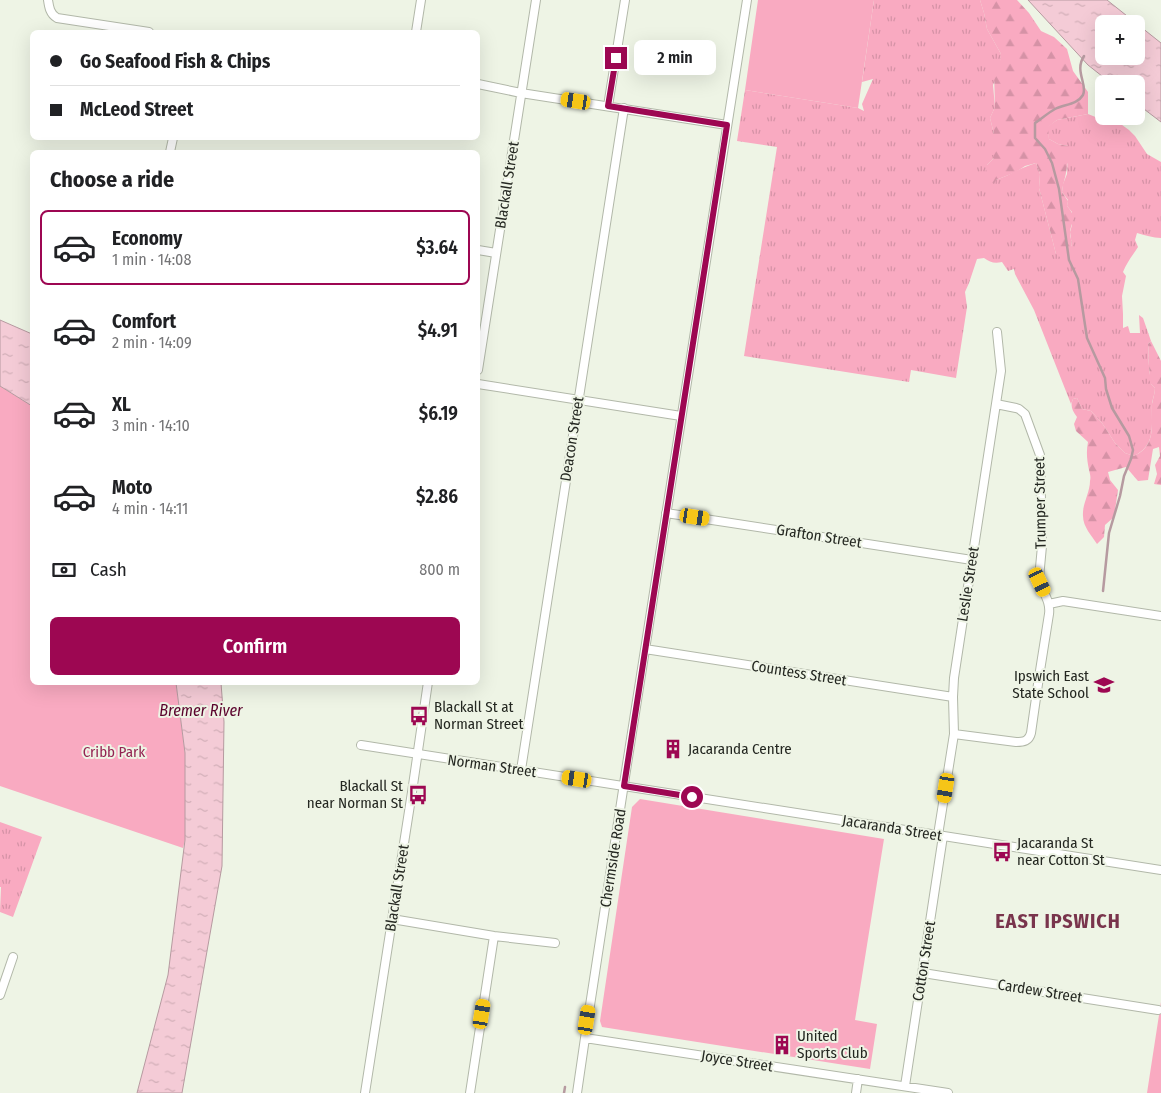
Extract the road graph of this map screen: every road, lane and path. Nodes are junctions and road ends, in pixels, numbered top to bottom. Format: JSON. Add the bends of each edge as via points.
{"nodes":[{"id":1,"x":48,"y":0,"type":"edge"},
{"id":2,"x":421,"y":0,"type":"edge"},
{"id":3,"x":536,"y":0,"type":"edge"},
{"id":4,"x":625,"y":0,"type":"edge"},
{"id":5,"x":747,"y":0,"type":"edge"},
{"id":6,"x":135,"y":30,"type":"edge"},
{"id":7,"x":416,"y":30,"type":"edge"},
{"id":8,"x":480,"y":84,"type":"edge"},
{"id":9,"x":521,"y":92,"type":"junction"},
{"id":10,"x":608,"y":106,"type":"junction"},
{"id":11,"x":624,"y":108,"type":"junction"},
{"id":12,"x":727,"y":125,"type":"junction"},
{"id":13,"x":480,"y":250,"type":"edge"},
{"id":14,"x":496,"y":253,"type":"junction"},
{"id":15,"x":997,"y":332,"type":"dead end"},
{"id":16,"x":480,"y":357,"type":"edge"},
{"id":17,"x":480,"y":384,"type":"edge"},
{"id":18,"x":578,"y":400,"type":"junction"},
{"id":19,"x":996,"y":404,"type":"junction"},
{"id":20,"x":681,"y":416,"type":"junction"},
{"id":21,"x":666,"y":513,"type":"junction"},
{"id":22,"x":972,"y":560,"type":"junction"},
{"id":23,"x":1049,"y":604,"type":"junction"},
{"id":24,"x":1161,"y":616,"type":"edge"},
{"id":25,"x":645,"y":649,"type":"junction"},
{"id":26,"x":428,"y":685,"type":"edge"},
{"id":27,"x":953,"y":697,"type":"junction"},
{"id":28,"x":954,"y":734,"type":"junction"},
{"id":29,"x":361,"y":745,"type":"dead end"},
{"id":30,"x":418,"y":754,"type":"junction"},
{"id":31,"x":520,"y":770,"type":"junction"},
{"id":32,"x":624,"y":786,"type":"junction"},
{"id":33,"x":941,"y":836,"type":"junction"},
{"id":34,"x":1161,"y":870,"type":"edge"},
{"id":35,"x":392,"y":919,"type":"junction"},
{"id":36,"x":494,"y":936,"type":"junction"},
{"id":37,"x":555,"y":943,"type":"dead end"},
{"id":38,"x":13,"y":957,"type":"dead end"},
{"id":39,"x":4,"y":972,"type":"edge"},
{"id":40,"x":923,"y":973,"type":"junction"},
{"id":41,"x":0,"y":995,"type":"edge"},
{"id":42,"x":1158,"y":1010,"type":"dead end"},
{"id":43,"x":585,"y":1038,"type":"junction"},
{"id":44,"x":858,"y":1079,"type":"junction"},
{"id":45,"x":905,"y":1086,"type":"junction"},
{"id":46,"x":365,"y":1093,"type":"edge"},
{"id":47,"x":470,"y":1093,"type":"edge"},
{"id":48,"x":577,"y":1093,"type":"edge"},
{"id":49,"x":856,"y":1093,"type":"edge"},
{"id":50,"x":948,"y":1093,"type":"edge"}],
"edges":[{"from":1,"to":6,"type":"street","via":[[48,6],[57,18]]},
{"from":2,"to":7,"type":"street"},
{"from":3,"to":9,"type":"street","name":"Blackall Street"},
{"from":4,"to":10,"type":"street"},
{"from":5,"to":12,"type":"street","name":"Chermside Road"},
{"from":8,"to":9,"type":"street"},
{"from":9,"to":10,"type":"street"},
{"from":9,"to":14,"type":"street","name":"Blackall Street"},
{"from":10,"to":11,"type":"street"},
{"from":11,"to":12,"type":"street"},
{"from":11,"to":18,"type":"street","name":"Deacon Street"},
{"from":12,"to":20,"type":"street","name":"Chermside Road"},
{"from":13,"to":14,"type":"street"},
{"from":14,"to":16,"type":"street","name":"Blackall Street"},
{"from":15,"to":19,"type":"street","name":"Leslie Street","via":[[1001,372]]},
{"from":17,"to":18,"type":"street"},
{"from":18,"to":20,"type":"street"},
{"from":18,"to":31,"type":"street","name":"Deacon Street"},
{"from":19,"to":22,"type":"street","name":"Leslie Street"},
{"from":19,"to":23,"type":"street","name":"Trumper Street","via":[[1022,411],[1039,450],[1042,546],[1039,578]]},
{"from":20,"to":21,"type":"street","name":"Chermside Road"},
{"from":21,"to":22,"type":"street","name":"Grafton Street"},
{"from":21,"to":25,"type":"street","name":"Chermside Road"},
{"from":22,"to":27,"type":"street","name":"Leslie Street"},
{"from":23,"to":24,"type":"street","via":[[1062,601]]},
{"from":23,"to":28,"type":"street","name":"Trumper Street","via":[[1031,733],[1027,740],[1016,742]]},
{"from":25,"to":27,"type":"street","name":"Countess Street"},
{"from":25,"to":32,"type":"street","name":"Chermside Road"},
{"from":26,"to":30,"type":"street","name":"Blackall Street"},
{"from":27,"to":28,"type":"street","name":"Leslie Street"},
{"from":28,"to":33,"type":"street","name":"Leslie Street"},
{"from":29,"to":30,"type":"street","name":"Norman Street"},
{"from":30,"to":31,"type":"street","name":"Norman Street"},
{"from":30,"to":35,"type":"street","name":"Blackall Street"},
{"from":31,"to":32,"type":"street","name":"Norman Street"},
{"from":32,"to":33,"type":"street","name":"Jacaranda Street"},
{"from":32,"to":43,"type":"street","name":"Chermside Road"},
{"from":33,"to":34,"type":"street","name":"Jacaranda Street"},
{"from":33,"to":40,"type":"street","name":"Cotton Street"},
{"from":35,"to":36,"type":"street"},
{"from":35,"to":46,"type":"street","name":"Blackall Street"},
{"from":36,"to":37,"type":"street"},
{"from":36,"to":47,"type":"street"},
{"from":38,"to":39,"type":"street"},
{"from":39,"to":41,"type":"street"},
{"from":40,"to":42,"type":"street","name":"Cardew Street"},
{"from":40,"to":45,"type":"street","name":"Cotton Street"},
{"from":43,"to":44,"type":"street","name":"Joyce Street"},
{"from":43,"to":48,"type":"street","name":"Chermside Road"},
{"from":44,"to":45,"type":"street","name":"Joyce Street"},
{"from":44,"to":49,"type":"street"},
{"from":45,"to":50,"type":"street","name":"Joyce Street"}]}
